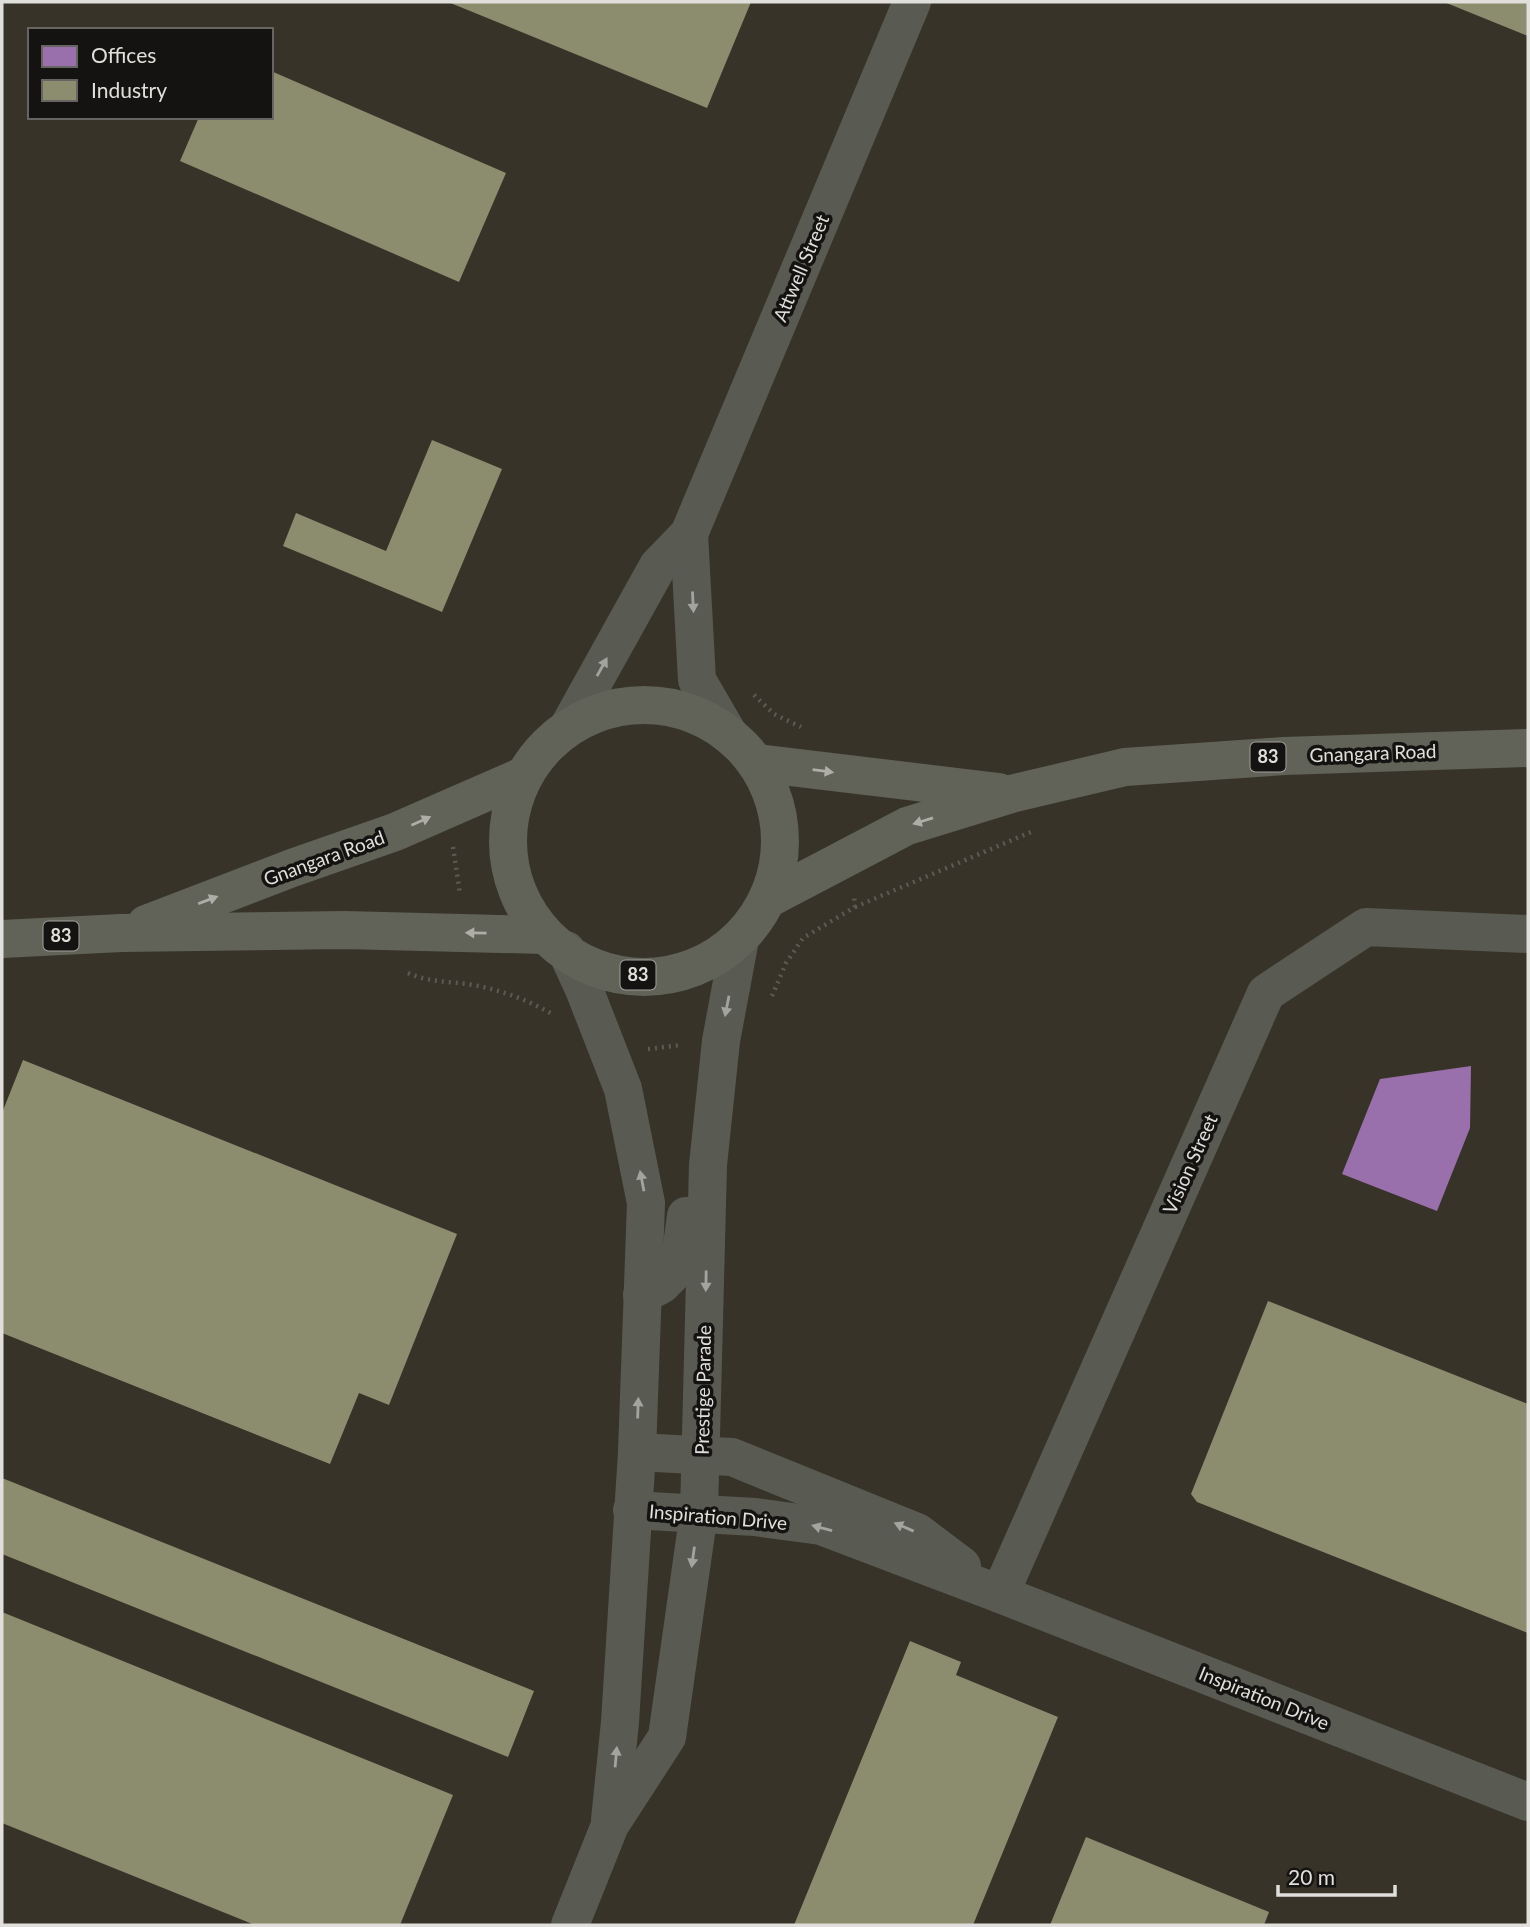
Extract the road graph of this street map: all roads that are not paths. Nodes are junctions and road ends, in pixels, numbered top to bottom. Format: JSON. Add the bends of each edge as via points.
{"nodes":[{"id":1,"x":912,"y":2,"type":"edge"},
{"id":2,"x":690,"y":534,"type":"junction"},
{"id":3,"x":569,"y":726,"type":"junction"},
{"id":4,"x":729,"y":734,"type":"junction"},
{"id":5,"x":1528,"y":748,"type":"edge"},
{"id":6,"x":755,"y":763,"type":"junction"},
{"id":7,"x":523,"y":776,"type":"junction"},
{"id":8,"x":1011,"y":794,"type":"junction"},
{"id":9,"x":768,"y":900,"type":"junction"},
{"id":10,"x":121,"y":933,"type":"junction"},
{"id":11,"x":1528,"y":934,"type":"edge"},
{"id":12,"x":2,"y":939,"type":"edge"},
{"id":13,"x":740,"y":939,"type":"junction"},
{"id":14,"x":555,"y":943,"type":"junction"},
{"id":15,"x":711,"y":1133,"type":"junction"},
{"id":16,"x":642,"y":1295,"type":"junction"},
{"id":17,"x":637,"y":1452,"type":"junction"},
{"id":18,"x":702,"y":1455,"type":"junction"},
{"id":19,"x":632,"y":1510,"type":"junction"},
{"id":20,"x":699,"y":1513,"type":"junction"},
{"id":21,"x":1000,"y":1594,"type":"junction"},
{"id":22,"x":1528,"y":1802,"type":"edge"},
{"id":23,"x":610,"y":1825,"type":"junction"},
{"id":24,"x":570,"y":1925,"type":"edge"}],
"edges":[{"from":1,"to":2,"type":"street","name":"Attwell Street"},
{"from":3,"to":2,"type":"street","name":"Attwell Street","one_way":true,"via":[[658,566]]},
{"from":2,"to":4,"type":"street","name":"Attwell Street","one_way":true,"via":[[697,680]]},
{"from":3,"to":4,"type":"main road","name":"Gnangara Road","number":"83","via":[[608,709],[650,705],[692,713]]},
{"from":3,"to":7,"type":"main road","name":"Gnangara Road","number":"83","via":[[543,748]]},
{"from":4,"to":6,"type":"main road","name":"Gnangara Road","number":"83"},
{"from":5,"to":8,"type":"main road","name":"Gnangara Road","number":"83","via":[[1125,767]]},
{"from":6,"to":8,"type":"main road","name":"Gnangara Road","number":"83","one_way":true},
{"from":6,"to":9,"type":"main road","name":"Gnangara Road","number":"83","via":[[776,806],[780,853]]},
{"from":10,"to":7,"type":"main road","name":"Gnangara Road","number":"83","one_way":true,"via":[[395,832]]},
{"from":7,"to":14,"type":"main road","name":"Gnangara Road","number":"83","via":[[507,830],[514,887]]},
{"from":8,"to":9,"type":"main road","name":"Gnangara Road","number":"83","one_way":true,"via":[[907,826]]},
{"from":9,"to":13,"type":"main road","name":"Gnangara Road","number":"83"},
{"from":10,"to":12,"type":"main road","name":"Gnangara Road","number":"83"},
{"from":14,"to":10,"type":"main road","name":"Gnangara Road","number":"83","one_way":true,"via":[[465,933]]},
{"from":11,"to":21,"type":"street","name":"Vision Street","via":[[1366,928],[1266,993]]},
{"from":13,"to":14,"type":"main road","name":"Gnangara Road","number":"83","via":[[700,966],[653,978],[594,969]]},
{"from":13,"to":15,"type":"street","name":"Prestige Parade","one_way":true,"via":[[721,1041]]},
{"from":16,"to":14,"type":"street","name":"Prestige Parade","one_way":true,"via":[[646,1203],[623,1089],[584,989]]},
{"from":15,"to":16,"type":"street","via":[[686,1217],[679,1267]]},
{"from":15,"to":18,"type":"street","name":"Prestige Parade","one_way":true},
{"from":17,"to":16,"type":"street","name":"Prestige Parade","one_way":true},
{"from":17,"to":18,"type":"street","name":"Inspiration Drive"},
{"from":17,"to":19,"type":"street","name":"Prestige Parade"},
{"from":18,"to":20,"type":"street","name":"Prestige Parade"},
{"from":21,"to":18,"type":"street","name":"Inspiration Drive","one_way":true,"via":[[917,1532],[732,1457]]},
{"from":19,"to":20,"type":"street","name":"Inspiration Drive"},
{"from":23,"to":19,"type":"street","name":"Prestige Parade","one_way":true},
{"from":21,"to":20,"type":"street","name":"Inspiration Drive","one_way":true,"via":[[821,1527]]},
{"from":20,"to":23,"type":"street","name":"Prestige Parade","one_way":true,"via":[[667,1737]]},
{"from":21,"to":22,"type":"street","name":"Inspiration Drive"},
{"from":23,"to":24,"type":"street","name":"Prestige Parade"}]}
